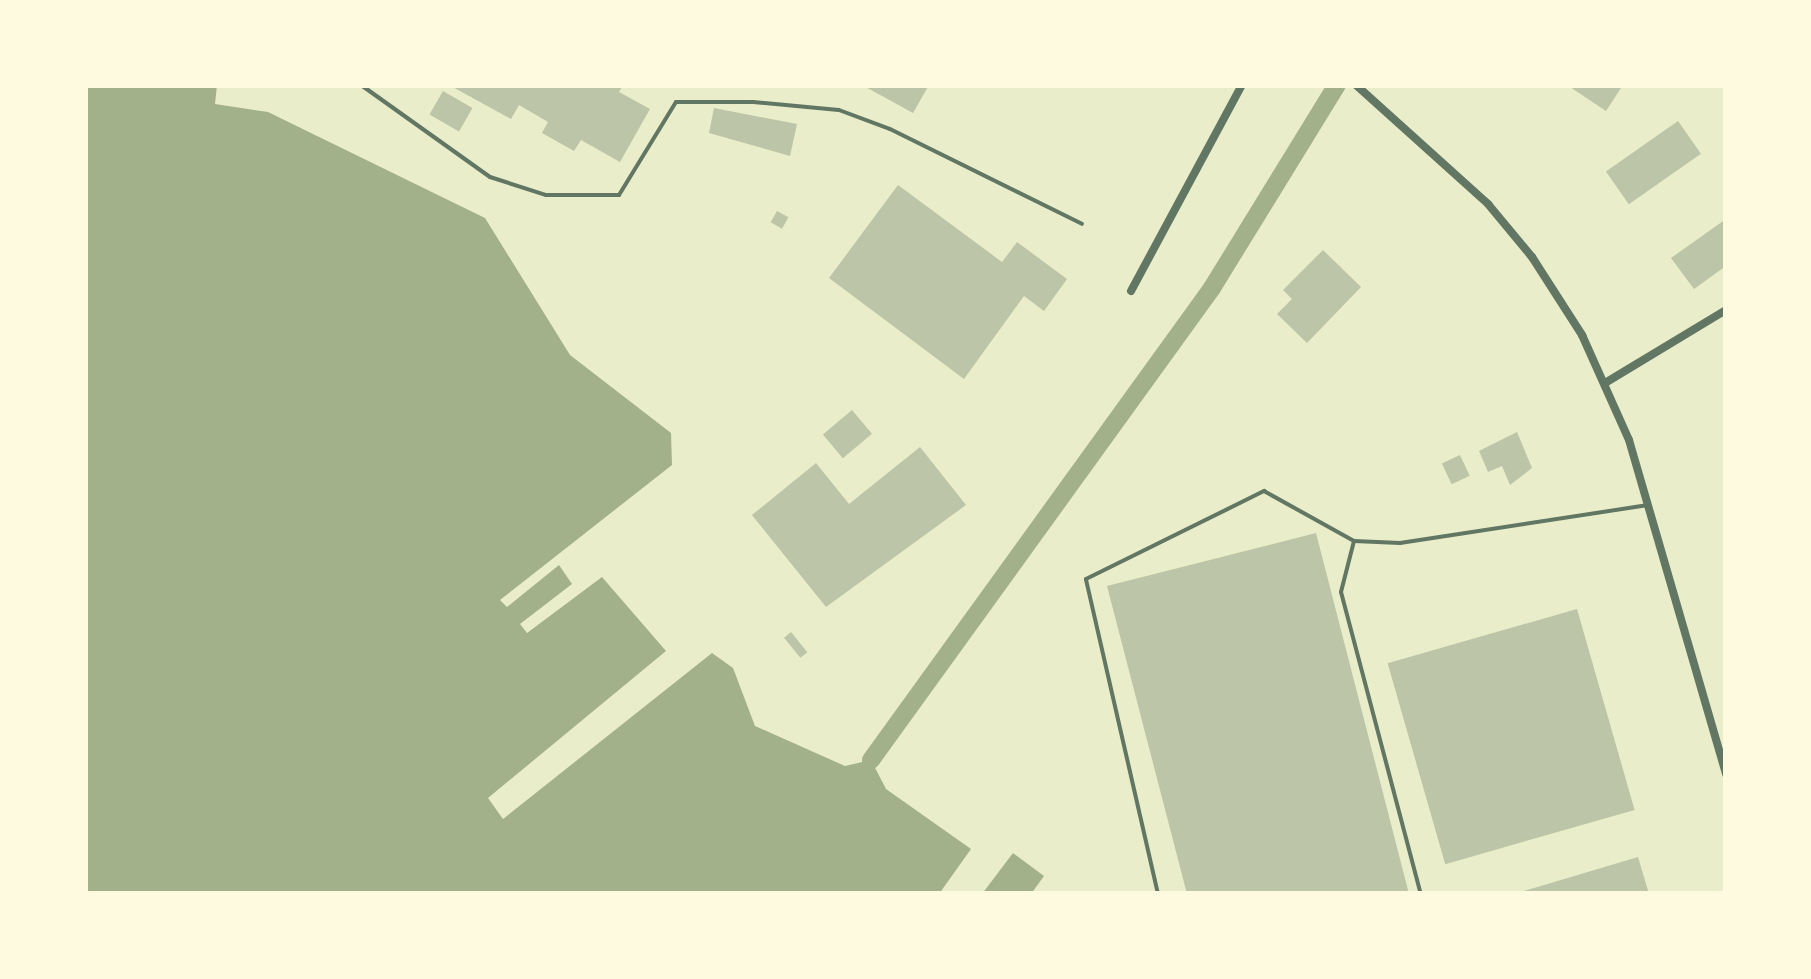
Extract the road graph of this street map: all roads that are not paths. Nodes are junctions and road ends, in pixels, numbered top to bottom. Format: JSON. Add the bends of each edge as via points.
{"nodes":[{"id":1,"x":361,"y":85,"type":"edge"},
{"id":2,"x":1242,"y":85,"type":"edge"},
{"id":3,"x":1360,"y":88,"type":"edge"},
{"id":4,"x":1082,"y":224,"type":"dead end"},
{"id":5,"x":1131,"y":291,"type":"dead end"},
{"id":6,"x":1726,"y":310,"type":"edge"},
{"id":7,"x":1605,"y":383,"type":"junction"},
{"id":8,"x":1648,"y":506,"type":"junction"},
{"id":9,"x":1354,"y":541,"type":"junction"},
{"id":10,"x":1726,"y":774,"type":"edge"},
{"id":11,"x":1158,"y":894,"type":"edge"},
{"id":12,"x":1421,"y":894,"type":"edge"}],
"edges":[{"from":1,"to":4,"type":"lane","via":[[490,177],[546,195],[618,194],[676,102],[752,102],[838,110],[890,129]]},
{"from":2,"to":5,"type":"street"},
{"from":3,"to":7,"type":"street","via":[[1452,166],[1532,257]]},
{"from":6,"to":7,"type":"street"},
{"from":7,"to":8,"type":"street"},
{"from":8,"to":9,"type":"lane","via":[[1450,541]]},
{"from":8,"to":10,"type":"street"},
{"from":9,"to":11,"type":"lane","via":[[1264,490],[1086,578]]},
{"from":9,"to":12,"type":"lane","via":[[1341,592]]}]}
